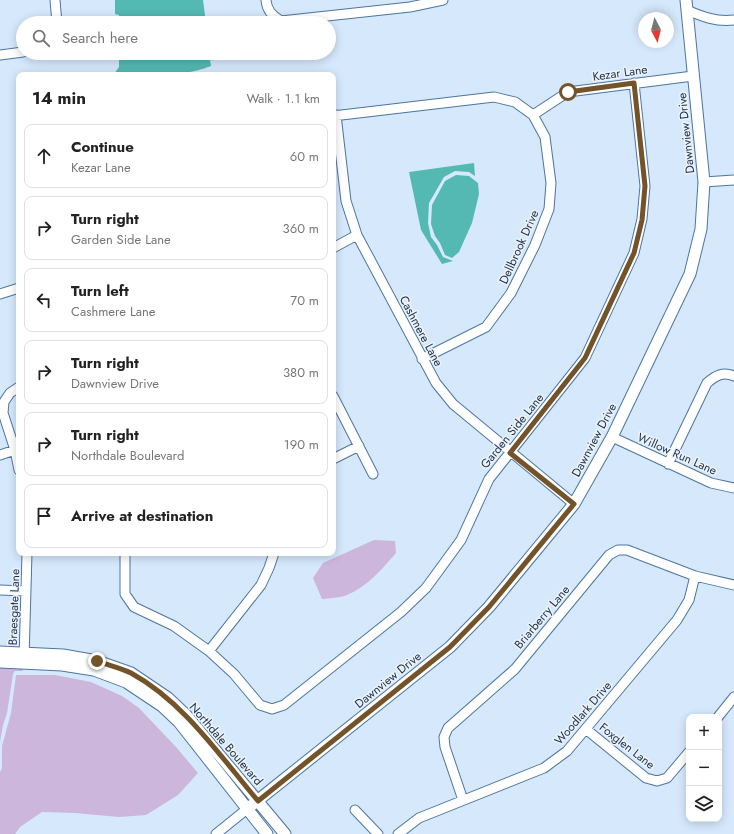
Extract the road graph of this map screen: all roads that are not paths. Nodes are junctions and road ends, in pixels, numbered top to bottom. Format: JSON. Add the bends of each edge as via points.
{"nodes":[{"id":1,"x":55,"y":0,"type":"edge"},
{"id":2,"x":266,"y":0,"type":"edge"},
{"id":3,"x":443,"y":0,"type":"edge"},
{"id":4,"x":686,"y":5,"type":"edge"},
{"id":5,"x":56,"y":16,"type":"edge"},
{"id":6,"x":273,"y":16,"type":"edge"},
{"id":7,"x":327,"y":16,"type":"edge"},
{"id":8,"x":734,"y":20,"type":"edge"},
{"id":9,"x":16,"y":53,"type":"edge"},
{"id":10,"x":0,"y":55,"type":"edge"},
{"id":11,"x":693,"y":76,"type":"junction"},
{"id":12,"x":634,"y":83,"type":"junction"},
{"id":13,"x":336,"y":115,"type":"edge"},
{"id":14,"x":533,"y":115,"type":"junction"},
{"id":15,"x":336,"y":130,"type":"edge"},
{"id":16,"x":734,"y":180,"type":"edge"},
{"id":17,"x":704,"y":182,"type":"junction"},
{"id":18,"x":358,"y":235,"type":"junction"},
{"id":19,"x":336,"y":246,"type":"edge"},
{"id":20,"x":16,"y":289,"type":"edge"},
{"id":21,"x":0,"y":294,"type":"edge"},
{"id":22,"x":422,"y":359,"type":"junction"},
{"id":23,"x":734,"y":376,"type":"edge"},
{"id":24,"x":16,"y":390,"type":"edge"},
{"id":25,"x":336,"y":402,"type":"edge"},
{"id":26,"x":612,"y":437,"type":"junction"},
{"id":27,"x":359,"y":446,"type":"junction"},
{"id":28,"x":15,"y":450,"type":"junction"},
{"id":29,"x":510,"y":453,"type":"junction"},
{"id":30,"x":0,"y":455,"type":"edge"},
{"id":31,"x":16,"y":455,"type":"edge"},
{"id":32,"x":336,"y":458,"type":"edge"},
{"id":33,"x":668,"y":464,"type":"junction"},
{"id":34,"x":373,"y":474,"type":"dead end"},
{"id":35,"x":734,"y":488,"type":"edge"},
{"id":36,"x":574,"y":504,"type":"junction"},
{"id":37,"x":28,"y":556,"type":"edge"},
{"id":38,"x":125,"y":556,"type":"edge"},
{"id":39,"x":273,"y":556,"type":"edge"},
{"id":40,"x":695,"y":576,"type":"junction"},
{"id":41,"x":734,"y":585,"type":"edge"},
{"id":42,"x":0,"y":590,"type":"edge"},
{"id":43,"x":26,"y":591,"type":"junction"},
{"id":44,"x":209,"y":651,"type":"junction"},
{"id":45,"x":0,"y":652,"type":"edge"},
{"id":46,"x":24,"y":658,"type":"junction"},
{"id":47,"x":0,"y":662,"type":"edge"},
{"id":48,"x":734,"y":697,"type":"edge"},
{"id":49,"x":720,"y":714,"type":"edge"},
{"id":50,"x":587,"y":730,"type":"junction"},
{"id":51,"x":686,"y":756,"type":"edge"},
{"id":52,"x":463,"y":800,"type":"junction"},
{"id":53,"x":258,"y":801,"type":"junction"},
{"id":54,"x":247,"y":809,"type":"junction"},
{"id":55,"x":355,"y":810,"type":"dead end"},
{"id":56,"x":216,"y":834,"type":"edge"},
{"id":57,"x":267,"y":834,"type":"edge"},
{"id":58,"x":285,"y":834,"type":"edge"},
{"id":59,"x":378,"y":834,"type":"edge"},
{"id":60,"x":398,"y":834,"type":"edge"}],
"edges":[{"from":1,"to":5,"type":"street"},
{"from":2,"to":6,"type":"street"},
{"from":3,"to":7,"type":"street","via":[[410,7]]},
{"from":4,"to":8,"type":"street","via":[[707,18]]},
{"from":4,"to":11,"type":"street","name":"Dawnview Drive"},
{"from":9,"to":10,"type":"street"},
{"from":11,"to":12,"type":"street","name":"Kezar Lane"},
{"from":11,"to":17,"type":"street","name":"Dawnview Drive"},
{"from":12,"to":14,"type":"street","name":"Kezar Lane","via":[[568,92]]},
{"from":12,"to":29,"type":"street","name":"Garden Side Lane","via":[[645,186],[642,220],[634,253],[585,358]]},
{"from":13,"to":14,"type":"street","name":"Dellbrook Drive","via":[[494,97],[515,102]]},
{"from":14,"to":22,"type":"street","name":"Dellbrook Drive","via":[[545,137],[551,183],[549,209],[535,245],[512,294],[486,327]]},
{"from":15,"to":18,"type":"street","name":"Cashmere Lane","via":[[346,202]]},
{"from":16,"to":17,"type":"street"},
{"from":17,"to":26,"type":"street","name":"Dawnview Drive","via":[[702,229],[690,274]]},
{"from":18,"to":19,"type":"street"},
{"from":18,"to":22,"type":"street","name":"Cashmere Lane"},
{"from":20,"to":21,"type":"street"},
{"from":22,"to":29,"type":"street","name":"Cashmere Lane","via":[[436,383],[453,404]]},
{"from":23,"to":33,"type":"street","via":[[728,373],[716,375],[707,383]]},
{"from":24,"to":28,"type":"street","via":[[4,402],[3,413]]},
{"from":25,"to":27,"type":"street"},
{"from":26,"to":33,"type":"street","name":"Willow Run Lane"},
{"from":26,"to":36,"type":"street","name":"Dawnview Drive"},
{"from":27,"to":32,"type":"street"},
{"from":27,"to":34,"type":"street"},
{"from":28,"to":30,"type":"street"},
{"from":28,"to":31,"type":"street"},
{"from":29,"to":36,"type":"street","name":"Cashmere Lane"},
{"from":29,"to":44,"type":"street","name":"Garden Side Lane","via":[[489,480],[461,540],[426,588],[401,612],[284,705],[272,708],[260,705],[234,674]]},
{"from":33,"to":35,"type":"street","name":"Willow Run Lane","via":[[711,483]]},
{"from":36,"to":53,"type":"street","name":"Dawnview Drive","via":[[489,607],[450,647]]},
{"from":37,"to":43,"type":"street","name":"Braesgate Lane"},
{"from":38,"to":44,"type":"street","name":"Garden Side Lane","via":[[124,594],[134,607],[174,626]]},
{"from":39,"to":44,"type":"street","via":[[261,585]]},
{"from":40,"to":41,"type":"street","name":"Briarberry Lane"},
{"from":40,"to":50,"type":"street","name":"Woodlark Drive","via":[[689,600],[677,620]]},
{"from":40,"to":52,"type":"street","name":"Briarberry Lane","via":[[627,550],[618,550],[609,555],[515,669],[448,728],[444,738],[445,747]]},
{"from":42,"to":43,"type":"street"},
{"from":43,"to":46,"type":"street","name":"Braesgate Lane"},
{"from":45,"to":46,"type":"street","name":"Northdale Boulevard"},
{"from":46,"to":47,"type":"street","name":"Northdale Boulevard"},
{"from":46,"to":53,"type":"street","name":"Northdale Boulevard","via":[[63,655],[97,661],[130,673],[168,698],[186,715]]},
{"from":46,"to":54,"type":"street","name":"Northdale Boulevard","via":[[94,670],[126,682],[162,706],[179,722]]},
{"from":48,"to":49,"type":"street"},
{"from":50,"to":51,"type":"street","name":"Foxglen Lane","via":[[646,778],[657,781],[667,778]]},
{"from":50,"to":52,"type":"street","name":"Woodlark Drive","via":[[568,751],[544,768]]},
{"from":52,"to":60,"type":"street","name":"Woodlark Drive","via":[[419,818]]},
{"from":53,"to":54,"type":"street","name":"Dawnview Drive"},
{"from":53,"to":58,"type":"street","name":"Northdale Boulevard"},
{"from":54,"to":56,"type":"street","name":"Dawnview Drive"},
{"from":54,"to":57,"type":"street","name":"Northdale Boulevard"},
{"from":55,"to":59,"type":"street"}]}
